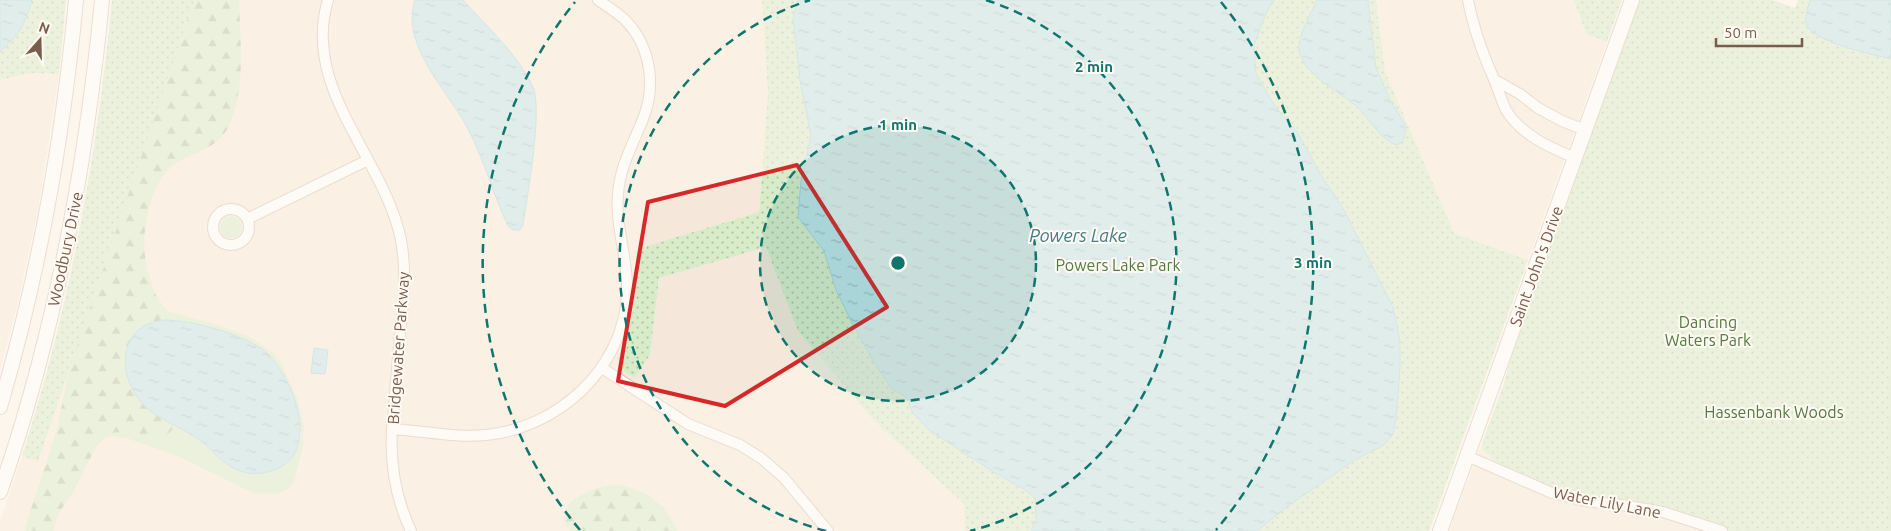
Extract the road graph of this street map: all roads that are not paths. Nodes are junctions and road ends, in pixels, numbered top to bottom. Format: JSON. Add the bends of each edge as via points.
{"nodes":[{"id":1,"x":76,"y":0,"type":"edge"},
{"id":2,"x":102,"y":0,"type":"edge"},
{"id":3,"x":328,"y":0,"type":"edge"},
{"id":4,"x":598,"y":0,"type":"edge"},
{"id":5,"x":1468,"y":0,"type":"edge"},
{"id":6,"x":1632,"y":0,"type":"edge"},
{"id":7,"x":1495,"y":80,"type":"junction"},
{"id":8,"x":1585,"y":130,"type":"junction"},
{"id":9,"x":1575,"y":158,"type":"junction"},
{"id":10,"x":368,"y":160,"type":"junction"},
{"id":11,"x":247,"y":220,"type":"dead end"},
{"id":12,"x":602,"y":368,"type":"junction"},
{"id":13,"x":0,"y":407,"type":"edge"},
{"id":14,"x":392,"y":428,"type":"junction"},
{"id":15,"x":1467,"y":456,"type":"junction"},
{"id":16,"x":0,"y":492,"type":"edge"},
{"id":17,"x":411,"y":531,"type":"edge"},
{"id":18,"x":828,"y":531,"type":"edge"},
{"id":19,"x":1440,"y":531,"type":"edge"},
{"id":20,"x":1722,"y":531,"type":"edge"}],
"edges":[{"from":1,"to":13,"type":"main road","name":"Woodbury Drive","via":[[65,103],[50,198]]},
{"from":2,"to":16,"type":"main road","name":"Woodbury Drive","via":[[91,105],[69,234],[39,361]]},
{"from":3,"to":10,"type":"street","name":"Bridgewater Parkway","via":[[322,32],[326,70],[332,89]]},
{"from":4,"to":12,"type":"street","via":[[636,33],[650,70],[650,90],[643,119],[630,144],[618,194],[627,274],[626,314]]},
{"from":5,"to":7,"type":"street","via":[[1478,41]]},
{"from":6,"to":8,"type":"main road","name":"Saint John's Drive"},
{"from":7,"to":8,"type":"street","via":[[1562,121]]},
{"from":7,"to":9,"type":"street","via":[[1506,110],[1517,123],[1532,137]]},
{"from":8,"to":9,"type":"main road","name":"Saint John's Drive"},
{"from":9,"to":15,"type":"main road","name":"Saint John's Drive"},
{"from":10,"to":11,"type":"street"},
{"from":10,"to":14,"type":"street","name":"Bridgewater Parkway","via":[[395,218],[404,259]]},
{"from":12,"to":14,"type":"street","via":[[561,408],[519,428],[475,435]]},
{"from":12,"to":18,"type":"street","via":[[684,422],[762,458],[784,478]]},
{"from":14,"to":17,"type":"street","name":"Bridgewater Parkway","via":[[394,478]]},
{"from":15,"to":19,"type":"main road","name":"Saint John's Drive"},
{"from":15,"to":20,"type":"street","name":"Water Lily Lane","via":[[1552,493],[1663,512]]}]}
